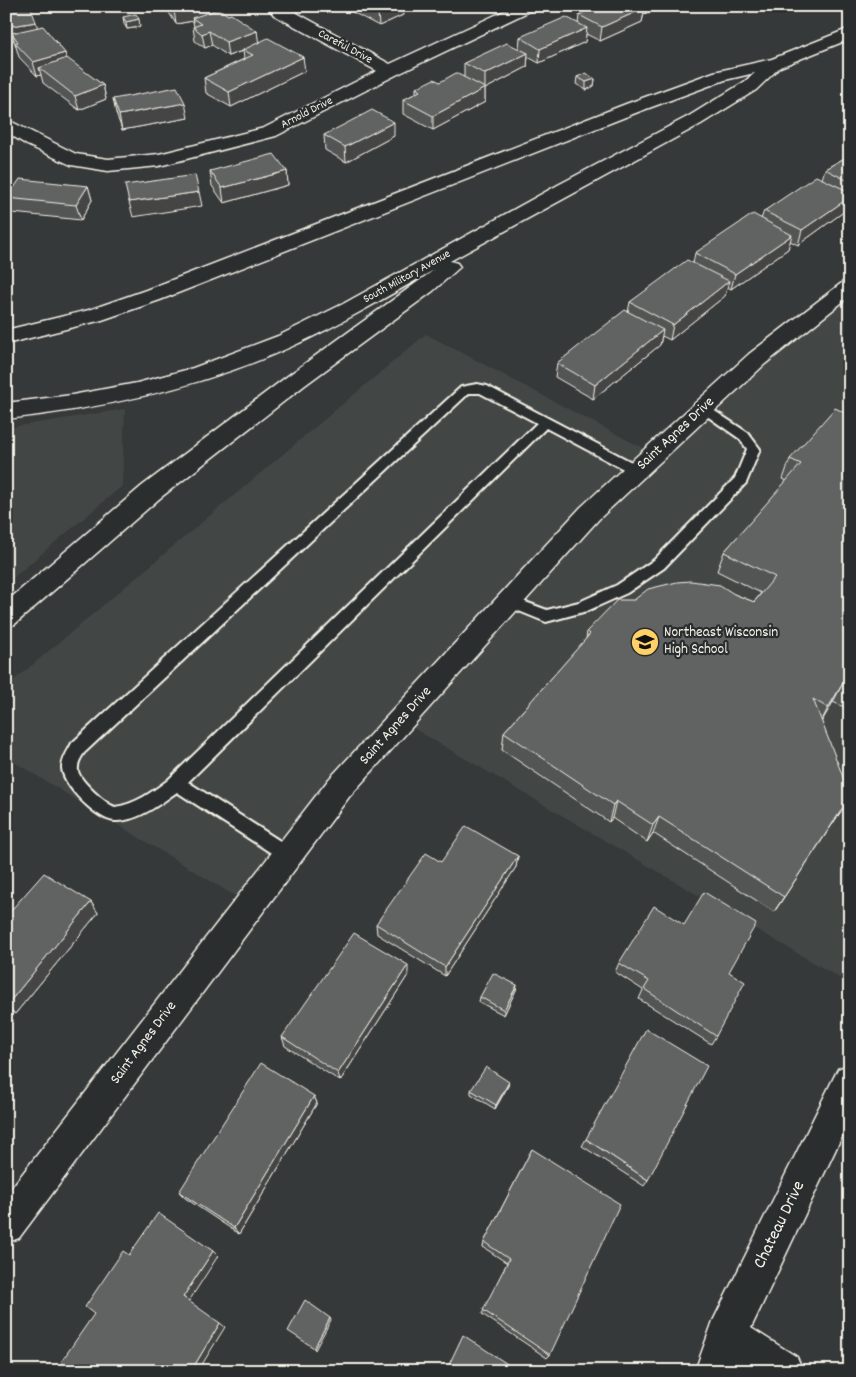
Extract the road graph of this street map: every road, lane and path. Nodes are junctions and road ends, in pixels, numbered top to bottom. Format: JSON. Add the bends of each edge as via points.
{"nodes":[{"id":1,"x":275,"y":6,"type":"edge"},
{"id":2,"x":528,"y":6,"type":"edge"},
{"id":3,"x":850,"y":33,"type":"edge"},
{"id":4,"x":776,"y":63,"type":"junction"},
{"id":5,"x":390,"y":71,"type":"junction"},
{"id":6,"x":6,"y":124,"type":"edge"},
{"id":7,"x":462,"y":246,"type":"junction"},
{"id":8,"x":845,"y":294,"type":"edge"},
{"id":9,"x":6,"y":337,"type":"edge"},
{"id":10,"x":704,"y":408,"type":"junction"},
{"id":11,"x":6,"y":410,"type":"edge"},
{"id":12,"x":545,"y":422,"type":"junction"},
{"id":13,"x":636,"y":470,"type":"junction"},
{"id":14,"x":509,"y":601,"type":"junction"},
{"id":15,"x":6,"y":617,"type":"edge"},
{"id":16,"x":177,"y":783,"type":"junction"},
{"id":17,"x":288,"y":856,"type":"junction"},
{"id":18,"x":850,"y":1081,"type":"edge"},
{"id":19,"x":6,"y":1225,"type":"edge"},
{"id":20,"x":727,"y":1335,"type":"junction"},
{"id":21,"x":715,"y":1371,"type":"edge"},
{"id":22,"x":783,"y":1371,"type":"edge"}],
"edges":[{"from":1,"to":5,"type":"main road","name":"Careful Drive","via":[[280,12]]},
{"from":2,"to":5,"type":"main road","name":"Arnold Drive"},
{"from":3,"to":4,"type":"main road","name":"South Military Avenue"},
{"from":4,"to":7,"type":"main road","name":"South Military Avenue","via":[[754,82],[708,112]]},
{"from":4,"to":9,"type":"main road","name":"South Military Avenue","via":[[720,76],[632,108],[131,303]]},
{"from":5,"to":6,"type":"main road","name":"Arnold Drive","via":[[270,132],[159,160],[108,165],[71,159]]},
{"from":7,"to":11,"type":"main road","name":"South Military Avenue","via":[[307,331],[221,366],[133,392]]},
{"from":7,"to":15,"type":"main road","via":[[452,265],[438,278],[337,350],[192,461],[96,538]]},
{"from":8,"to":10,"type":"main road","name":"Saint Agnes Drive","via":[[757,359]]},
{"from":10,"to":13,"type":"main road","name":"Saint Agnes Drive"},
{"from":10,"to":14,"type":"lane","via":[[744,436],[754,449],[741,480],[659,564],[622,589],[562,614],[546,616]]},
{"from":12,"to":13,"type":"lane"},
{"from":12,"to":16,"type":"lane"},
{"from":12,"to":16,"type":"lane","via":[[483,389],[470,388],[458,395],[71,757],[74,783],[113,814],[127,812],[159,797]]},
{"from":13,"to":14,"type":"main road","name":"Saint Agnes Drive","via":[[590,513]]},
{"from":14,"to":17,"type":"main road","name":"Saint Agnes Drive","via":[[339,788]]},
{"from":16,"to":17,"type":"lane"},
{"from":17,"to":19,"type":"main road","name":"Saint Agnes Drive"},
{"from":18,"to":20,"type":"main road","name":"Chateau Drive"},
{"from":20,"to":21,"type":"main road","name":"Chateau Drive"},
{"from":20,"to":22,"type":"main road"}]}
